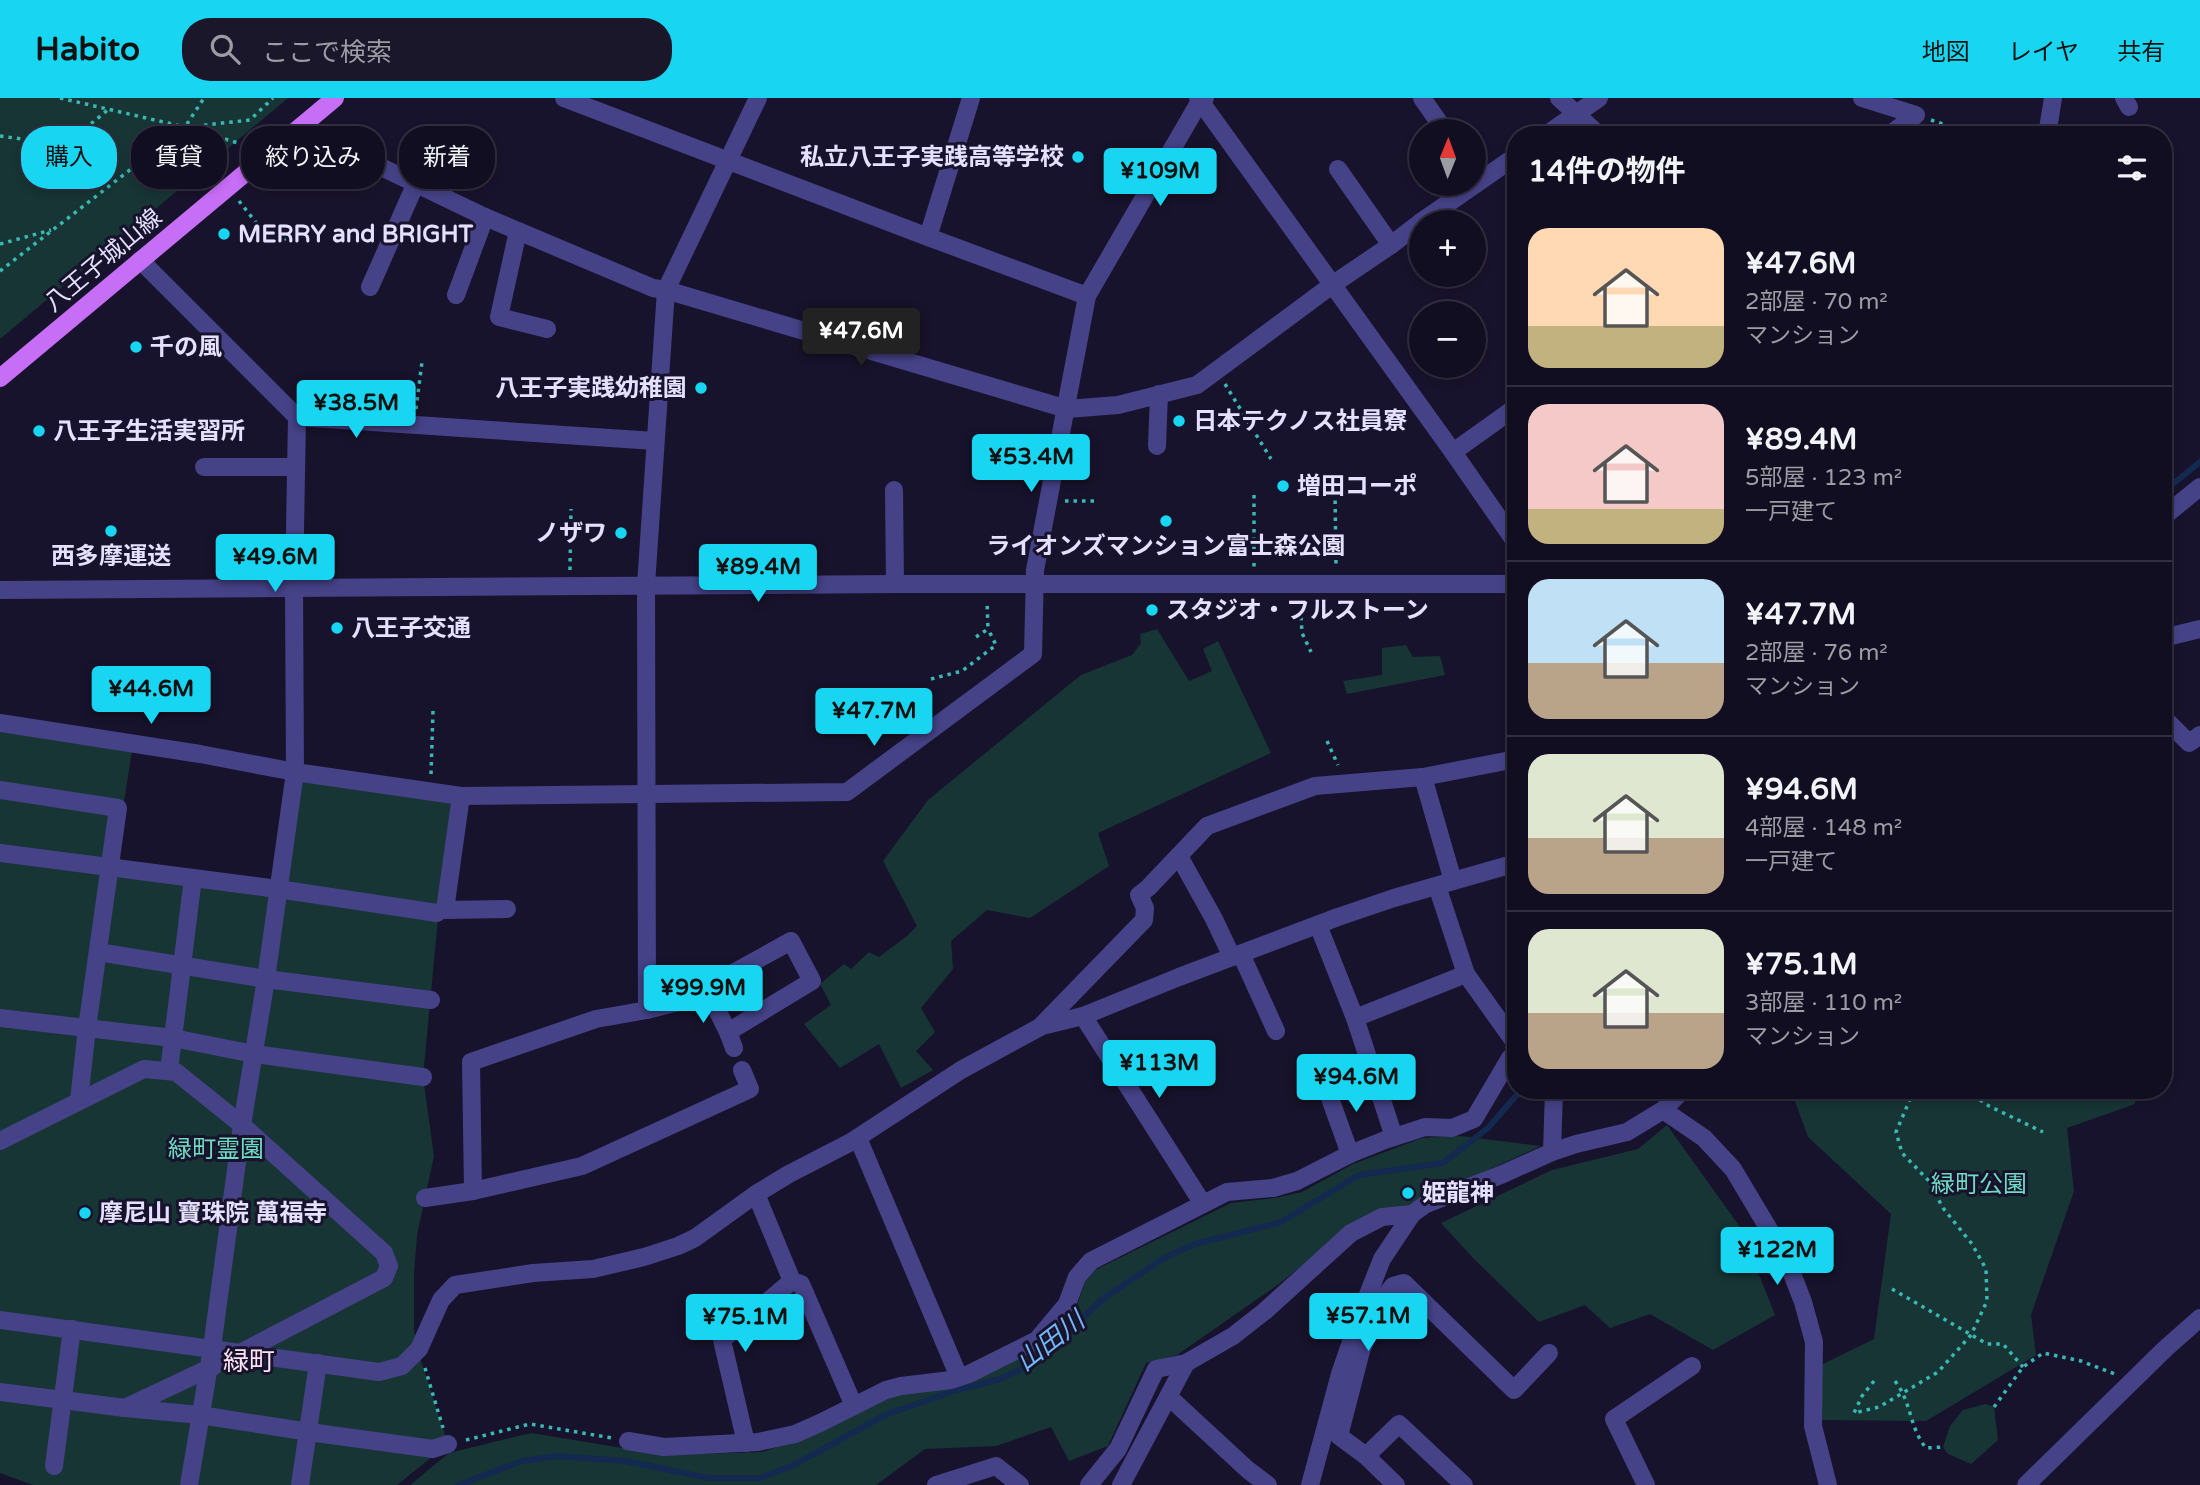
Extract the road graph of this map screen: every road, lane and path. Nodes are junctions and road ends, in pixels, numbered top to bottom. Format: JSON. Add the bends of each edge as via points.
{"nodes":[{"id":1,"x":60,"y":98,"type":"edge"},
{"id":2,"x":204,"y":98,"type":"edge"},
{"id":3,"x":273,"y":98,"type":"edge"},
{"id":4,"x":335,"y":98,"type":"edge"},
{"id":5,"x":564,"y":98,"type":"edge"},
{"id":6,"x":758,"y":98,"type":"edge"},
{"id":7,"x":971,"y":98,"type":"edge"},
{"id":8,"x":1422,"y":98,"type":"edge"},
{"id":9,"x":1559,"y":98,"type":"edge"},
{"id":10,"x":1599,"y":98,"type":"edge"},
{"id":11,"x":1862,"y":98,"type":"edge"},
{"id":12,"x":2053,"y":98,"type":"edge"},
{"id":13,"x":1201,"y":99,"type":"edge"},
{"id":14,"x":592,"y":103,"type":"edge"},
{"id":15,"x":109,"y":109,"type":"junction"},
{"id":16,"x":1576,"y":114,"type":"junction"},
{"id":17,"x":1916,"y":115,"type":"junction"},
{"id":18,"x":1437,"y":119,"type":"edge"},
{"id":19,"x":181,"y":126,"type":"edge"},
{"id":20,"x":186,"y":126,"type":"edge"},
{"id":21,"x":196,"y":126,"type":"edge"},
{"id":22,"x":302,"y":126,"type":"edge"},
{"id":23,"x":1559,"y":126,"type":"edge"},
{"id":24,"x":1589,"y":126,"type":"edge"},
{"id":25,"x":1901,"y":126,"type":"edge"},
{"id":26,"x":1948,"y":126,"type":"edge"},
{"id":27,"x":2048,"y":126,"type":"edge"},
{"id":28,"x":0,"y":136,"type":"edge"},
{"id":29,"x":727,"y":161,"type":"junction"},
{"id":30,"x":1507,"y":161,"type":"edge"},
{"id":31,"x":131,"y":169,"type":"edge"},
{"id":32,"x":1338,"y":169,"type":"dead end"},
{"id":33,"x":1486,"y":172,"type":"edge"},
{"id":34,"x":241,"y":177,"type":"edge"},
{"id":35,"x":413,"y":189,"type":"edge"},
{"id":36,"x":428,"y":189,"type":"edge"},
{"id":37,"x":1453,"y":196,"type":"edge"},
{"id":38,"x":239,"y":201,"type":"dead end"},
{"id":39,"x":1436,"y":210,"type":"edge"},
{"id":40,"x":485,"y":217,"type":"junction"},
{"id":41,"x":53,"y":230,"type":"junction"},
{"id":42,"x":518,"y":231,"type":"junction"},
{"id":43,"x":1409,"y":231,"type":"edge"},
{"id":44,"x":928,"y":237,"type":"junction"},
{"id":45,"x":293,"y":242,"type":"dead end"},
{"id":46,"x":0,"y":244,"type":"edge"},
{"id":47,"x":1391,"y":245,"type":"junction"},
{"id":48,"x":140,"y":260,"type":"junction"},
{"id":49,"x":0,"y":271,"type":"edge"},
{"id":50,"x":1332,"y":285,"type":"junction"},
{"id":51,"x":370,"y":287,"type":"dead end"},
{"id":52,"x":666,"y":290,"type":"junction"},
{"id":53,"x":456,"y":296,"type":"dead end"},
{"id":54,"x":1087,"y":296,"type":"junction"},
{"id":55,"x":547,"y":329,"type":"dead end"},
{"id":56,"x":422,"y":362,"type":"dead end"},
{"id":57,"x":1217,"y":371,"type":"junction"},
{"id":58,"x":0,"y":378,"type":"edge"},
{"id":59,"x":1160,"y":394,"type":"junction"},
{"id":60,"x":1067,"y":409,"type":"junction"},
{"id":61,"x":1507,"y":413,"type":"edge"},
{"id":62,"x":297,"y":417,"type":"junction"},
{"id":63,"x":414,"y":418,"type":"dead end"},
{"id":64,"x":990,"y":439,"type":"dead end"},
{"id":65,"x":655,"y":441,"type":"junction"},
{"id":66,"x":1157,"y":446,"type":"dead end"},
{"id":67,"x":1040,"y":450,"type":"dead end"},
{"id":68,"x":1453,"y":452,"type":"junction"},
{"id":69,"x":1271,"y":458,"type":"dead end"},
{"id":70,"x":204,"y":467,"type":"dead end"},
{"id":71,"x":296,"y":467,"type":"junction"},
{"id":72,"x":2200,"y":487,"type":"edge"},
{"id":73,"x":894,"y":491,"type":"dead end"},
{"id":74,"x":1335,"y":492,"type":"dead end"},
{"id":75,"x":1254,"y":495,"type":"dead end"},
{"id":76,"x":1049,"y":501,"type":"junction"},
{"id":77,"x":1094,"y":501,"type":"dead end"},
{"id":78,"x":571,"y":509,"type":"dead end"},
{"id":79,"x":2172,"y":510,"type":"edge"},
{"id":80,"x":1507,"y":530,"type":"edge"},
{"id":81,"x":1254,"y":569,"type":"dead end"},
{"id":82,"x":1336,"y":569,"type":"dead end"},
{"id":83,"x":1034,"y":583,"type":"junction"},
{"id":84,"x":895,"y":584,"type":"junction"},
{"id":85,"x":1507,"y":584,"type":"edge"},
{"id":86,"x":646,"y":585,"type":"junction"},
{"id":87,"x":570,"y":586,"type":"junction"},
{"id":88,"x":294,"y":587,"type":"junction"},
{"id":89,"x":0,"y":590,"type":"edge"},
{"id":90,"x":1300,"y":594,"type":"dead end"},
{"id":91,"x":987,"y":599,"type":"dead end"},
{"id":92,"x":988,"y":629,"type":"junction"},
{"id":93,"x":2200,"y":629,"type":"edge"},
{"id":94,"x":2172,"y":636,"type":"edge"},
{"id":95,"x":976,"y":637,"type":"dead end"},
{"id":96,"x":1311,"y":652,"type":"dead end"},
{"id":97,"x":931,"y":678,"type":"dead end"},
{"id":98,"x":433,"y":711,"type":"dead end"},
{"id":99,"x":0,"y":723,"type":"edge"},
{"id":100,"x":2172,"y":726,"type":"edge"},
{"id":101,"x":2200,"y":735,"type":"edge"},
{"id":102,"x":1327,"y":741,"type":"dead end"},
{"id":103,"x":1507,"y":761,"type":"edge"},
{"id":104,"x":295,"y":772,"type":"junction"},
{"id":105,"x":431,"y":774,"type":"dead end"},
{"id":106,"x":1423,"y":777,"type":"junction"},
{"id":107,"x":1347,"y":783,"type":"junction"},
{"id":108,"x":0,"y":790,"type":"edge"},
{"id":109,"x":648,"y":794,"type":"junction"},
{"id":110,"x":461,"y":796,"type":"junction"},
{"id":111,"x":0,"y":853,"type":"edge"},
{"id":112,"x":1179,"y":856,"type":"junction"},
{"id":113,"x":1507,"y":866,"type":"edge"},
{"id":114,"x":111,"y":868,"type":"junction"},
{"id":115,"x":193,"y":878,"type":"junction"},
{"id":116,"x":1445,"y":883,"type":"junction"},
{"id":117,"x":278,"y":889,"type":"junction"},
{"id":118,"x":507,"y":909,"type":"dead end"},
{"id":119,"x":436,"y":913,"type":"dead end"},
{"id":120,"x":1318,"y":925,"type":"junction"},
{"id":121,"x":98,"y":952,"type":"junction"},
{"id":122,"x":1237,"y":956,"type":"junction"},
{"id":123,"x":182,"y":966,"type":"junction"},
{"id":124,"x":1466,"y":974,"type":"junction"},
{"id":125,"x":266,"y":979,"type":"junction"},
{"id":126,"x":706,"y":988,"type":"junction"},
{"id":127,"x":431,"y":1000,"type":"dead end"},
{"id":128,"x":647,"y":1010,"type":"junction"},
{"id":129,"x":1083,"y":1016,"type":"junction"},
{"id":130,"x":0,"y":1018,"type":"edge"},
{"id":131,"x":1355,"y":1018,"type":"junction"},
{"id":132,"x":87,"y":1028,"type":"junction"},
{"id":133,"x":1040,"y":1028,"type":"junction"},
{"id":134,"x":1276,"y":1031,"type":"dead end"},
{"id":135,"x":1507,"y":1031,"type":"edge"},
{"id":136,"x":173,"y":1038,"type":"junction"},
{"id":137,"x":254,"y":1054,"type":"junction"},
{"id":138,"x":1507,"y":1066,"type":"edge"},
{"id":139,"x":169,"y":1070,"type":"junction"},
{"id":140,"x":742,"y":1070,"type":"dead end"},
{"id":141,"x":423,"y":1077,"type":"dead end"},
{"id":142,"x":1326,"y":1087,"type":"dead end"},
{"id":143,"x":1554,"y":1099,"type":"edge"},
{"id":144,"x":1674,"y":1099,"type":"edge"},
{"id":145,"x":1910,"y":1099,"type":"edge"},
{"id":146,"x":1979,"y":1099,"type":"edge"},
{"id":147,"x":79,"y":1100,"type":"junction"},
{"id":148,"x":1664,"y":1110,"type":"junction"},
{"id":149,"x":242,"y":1125,"type":"junction"},
{"id":150,"x":2043,"y":1132,"type":"dead end"},
{"id":151,"x":858,"y":1138,"type":"junction"},
{"id":152,"x":1394,"y":1138,"type":"junction"},
{"id":153,"x":0,"y":1141,"type":"edge"},
{"id":154,"x":1552,"y":1152,"type":"junction"},
{"id":155,"x":1350,"y":1154,"type":"junction"},
{"id":156,"x":472,"y":1191,"type":"junction"},
{"id":157,"x":756,"y":1194,"type":"junction"},
{"id":158,"x":425,"y":1198,"type":"dead end"},
{"id":159,"x":1203,"y":1204,"type":"junction"},
{"id":160,"x":1412,"y":1214,"type":"junction"},
{"id":161,"x":792,"y":1280,"type":"junction"},
{"id":162,"x":1892,"y":1289,"type":"dead end"},
{"id":163,"x":2200,"y":1318,"type":"edge"},
{"id":164,"x":0,"y":1320,"type":"edge"},
{"id":165,"x":72,"y":1329,"type":"junction"},
{"id":166,"x":1971,"y":1335,"type":"junction"},
{"id":167,"x":212,"y":1348,"type":"junction"},
{"id":168,"x":419,"y":1349,"type":"junction"},
{"id":169,"x":1356,"y":1349,"type":"junction"},
{"id":170,"x":242,"y":1352,"type":"junction"},
{"id":171,"x":1549,"y":1353,"type":"dead end"},
{"id":172,"x":318,"y":1363,"type":"junction"},
{"id":173,"x":1186,"y":1363,"type":"junction"},
{"id":174,"x":1692,"y":1366,"type":"dead end"},
{"id":175,"x":2023,"y":1367,"type":"junction"},
{"id":176,"x":208,"y":1369,"type":"junction"},
{"id":177,"x":959,"y":1377,"type":"junction"},
{"id":178,"x":2133,"y":1380,"type":"junction"},
{"id":179,"x":1874,"y":1381,"type":"dead end"},
{"id":180,"x":1895,"y":1381,"type":"dead end"},
{"id":181,"x":0,"y":1392,"type":"edge"},
{"id":182,"x":1904,"y":1394,"type":"junction"},
{"id":183,"x":1169,"y":1397,"type":"junction"},
{"id":184,"x":62,"y":1400,"type":"junction"},
{"id":185,"x":854,"y":1406,"type":"junction"},
{"id":186,"x":1994,"y":1407,"type":"dead end"},
{"id":187,"x":125,"y":1408,"type":"junction"},
{"id":188,"x":200,"y":1415,"type":"junction"},
{"id":189,"x":309,"y":1432,"type":"junction"},
{"id":190,"x":628,"y":1441,"type":"joint"},
{"id":191,"x":746,"y":1443,"type":"junction"},
{"id":192,"x":448,"y":1444,"type":"junction"},
{"id":193,"x":1943,"y":1447,"type":"dead end"},
{"id":194,"x":1366,"y":1456,"type":"junction"},
{"id":195,"x":54,"y":1465,"type":"dead end"},
{"id":196,"x":189,"y":1485,"type":"edge"},
{"id":197,"x":300,"y":1485,"type":"edge"},
{"id":198,"x":936,"y":1485,"type":"edge"},
{"id":199,"x":1020,"y":1485,"type":"edge"},
{"id":200,"x":1089,"y":1485,"type":"edge"},
{"id":201,"x":1121,"y":1485,"type":"edge"},
{"id":202,"x":1268,"y":1485,"type":"edge"},
{"id":203,"x":1310,"y":1485,"type":"edge"},
{"id":204,"x":1396,"y":1485,"type":"edge"},
{"id":205,"x":1464,"y":1485,"type":"edge"},
{"id":206,"x":1646,"y":1485,"type":"edge"},
{"id":207,"x":1828,"y":1485,"type":"edge"},
{"id":208,"x":2026,"y":1485,"type":"edge"}],
"edges":[{"from":1,"to":15,"type":"path"},
{"from":2,"to":20,"type":"path"},
{"from":3,"to":21,"type":"path","via":[[250,121]]},
{"from":4,"to":22,"type":"main road","name":"八王子城山線"},
{"from":5,"to":14,"type":"street"},
{"from":6,"to":29,"type":"street"},
{"from":7,"to":44,"type":"street"},
{"from":8,"to":18,"type":"street"},
{"from":9,"to":16,"type":"street"},
{"from":10,"to":16,"type":"street"},
{"from":11,"to":17,"type":"street"},
{"from":12,"to":27,"type":"street"},
{"from":13,"to":50,"type":"street"},
{"from":13,"to":54,"type":"street"},
{"from":14,"to":29,"type":"street"},
{"from":15,"to":19,"type":"path"},
{"from":15,"to":28,"type":"path","via":[[87,127],[22,139]]},
{"from":16,"to":23,"type":"street"},
{"from":16,"to":24,"type":"street"},
{"from":17,"to":25,"type":"street"},
{"from":17,"to":26,"type":"path"},
{"from":29,"to":44,"type":"street"},
{"from":29,"to":52,"type":"street"},
{"from":30,"to":33,"type":"street"},
{"from":31,"to":41,"type":"path"},
{"from":32,"to":47,"type":"street"},
{"from":34,"to":48,"type":"main road","name":"八王子城山線"},
{"from":35,"to":51,"type":"street"},
{"from":36,"to":40,"type":"street"},
{"from":37,"to":39,"type":"street"},
{"from":38,"to":45,"type":"path","via":[[262,230]]},
{"from":40,"to":42,"type":"street"},
{"from":40,"to":53,"type":"street"},
{"from":41,"to":46,"type":"path"},
{"from":41,"to":49,"type":"path"},
{"from":42,"to":52,"type":"street"},
{"from":42,"to":55,"type":"street","via":[[499,317]]},
{"from":43,"to":47,"type":"street"},
{"from":44,"to":54,"type":"street"},
{"from":47,"to":50,"type":"street"},
{"from":48,"to":58,"type":"main road","name":"八王子城山線"},
{"from":48,"to":62,"type":"street"},
{"from":50,"to":57,"type":"street"},
{"from":50,"to":68,"type":"street"},
{"from":52,"to":60,"type":"street"},
{"from":52,"to":65,"type":"street"},
{"from":54,"to":60,"type":"street"},
{"from":56,"to":63,"type":"path"},
{"from":57,"to":59,"type":"street","via":[[1197,385]]},
{"from":57,"to":69,"type":"path"},
{"from":59,"to":60,"type":"street","via":[[1118,405]]},
{"from":59,"to":66,"type":"street"},
{"from":60,"to":76,"type":"street"},
{"from":61,"to":68,"type":"street"},
{"from":62,"to":65,"type":"street"},
{"from":62,"to":71,"type":"street"},
{"from":64,"to":67,"type":"path"},
{"from":65,"to":86,"type":"street"},
{"from":68,"to":80,"type":"street"},
{"from":70,"to":71,"type":"street"},
{"from":71,"to":88,"type":"street"},
{"from":72,"to":79,"type":"street"},
{"from":73,"to":84,"type":"street"},
{"from":74,"to":82,"type":"path"},
{"from":75,"to":81,"type":"path"},
{"from":76,"to":77,"type":"path"},
{"from":76,"to":83,"type":"street"},
{"from":78,"to":87,"type":"path"},
{"from":83,"to":84,"type":"street"},
{"from":83,"to":85,"type":"street"},
{"from":83,"to":109,"type":"street","via":[[1034,654],[847,792]]},
{"from":84,"to":86,"type":"street"},
{"from":86,"to":87,"type":"street"},
{"from":86,"to":109,"type":"street"},
{"from":87,"to":88,"type":"street"},
{"from":88,"to":89,"type":"street"},
{"from":88,"to":104,"type":"street"},
{"from":90,"to":96,"type":"path","via":[[1302,633]]},
{"from":91,"to":92,"type":"path"},
{"from":92,"to":95,"type":"path"},
{"from":92,"to":97,"type":"path","via":[[996,645],[962,671]]},
{"from":93,"to":94,"type":"street"},
{"from":98,"to":105,"type":"path"},
{"from":99,"to":104,"type":"street"},
{"from":100,"to":101,"type":"street","via":[[2189,743]]},
{"from":102,"to":107,"type":"path"},
{"from":103,"to":106,"type":"street"},
{"from":104,"to":110,"type":"street"},
{"from":104,"to":117,"type":"street"},
{"from":106,"to":107,"type":"street"},
{"from":106,"to":116,"type":"street"},
{"from":107,"to":112,"type":"street","via":[[1315,786],[1207,826]]},
{"from":108,"to":114,"type":"street","via":[[118,808]]},
{"from":109,"to":110,"type":"street"},
{"from":109,"to":128,"type":"street"},
{"from":110,"to":118,"type":"street","via":[[445,910]]},
{"from":111,"to":114,"type":"street"},
{"from":112,"to":122,"type":"street"},
{"from":112,"to":133,"type":"street","via":[[1139,895],[1144,920]]},
{"from":113,"to":116,"type":"street"},
{"from":114,"to":115,"type":"street"},
{"from":114,"to":121,"type":"street"},
{"from":115,"to":117,"type":"street"},
{"from":115,"to":123,"type":"street"},
{"from":116,"to":120,"type":"street"},
{"from":116,"to":124,"type":"street"},
{"from":117,"to":119,"type":"street"},
{"from":117,"to":125,"type":"street"},
{"from":120,"to":122,"type":"street"},
{"from":120,"to":131,"type":"street"},
{"from":121,"to":123,"type":"street"},
{"from":121,"to":132,"type":"street"},
{"from":122,"to":129,"type":"street"},
{"from":122,"to":134,"type":"street"},
{"from":123,"to":125,"type":"street"},
{"from":123,"to":136,"type":"street"},
{"from":124,"to":131,"type":"street"},
{"from":124,"to":135,"type":"street"},
{"from":125,"to":127,"type":"street"},
{"from":125,"to":137,"type":"street"},
{"from":126,"to":126,"type":"street","via":[[791,940],[813,981],[731,1040]]},
{"from":126,"to":128,"type":"street"},
{"from":128,"to":156,"type":"street","via":[[596,1019],[471,1062]]},
{"from":129,"to":133,"type":"street"},
{"from":129,"to":159,"type":"street"},
{"from":130,"to":132,"type":"street"},
{"from":131,"to":152,"type":"street"},
{"from":132,"to":136,"type":"street"},
{"from":132,"to":147,"type":"street"},
{"from":133,"to":151,"type":"street","via":[[961,1070]]},
{"from":136,"to":137,"type":"street"},
{"from":136,"to":139,"type":"street"},
{"from":137,"to":141,"type":"street"},
{"from":137,"to":149,"type":"street"},
{"from":138,"to":152,"type":"street","via":[[1474,1119],[1452,1128],[1425,1128]]},
{"from":139,"to":147,"type":"street","via":[[144,1069]]},
{"from":139,"to":149,"type":"street"},
{"from":140,"to":156,"type":"street","via":[[750,1089],[582,1166]]},
{"from":142,"to":155,"type":"street"},
{"from":143,"to":154,"type":"street"},
{"from":144,"to":148,"type":"street"},
{"from":145,"to":166,"type":"path","via":[[1896,1132],[1902,1153],[1928,1180],[1986,1269],[1987,1301]]},
{"from":146,"to":150,"type":"path"},
{"from":147,"to":153,"type":"street"},
{"from":148,"to":154,"type":"street","via":[[1627,1132]]},
{"from":148,"to":207,"type":"street","via":[[1704,1138],[1733,1169],[1786,1258],[1814,1342],[1814,1426]]},
{"from":149,"to":167,"type":"street"},
{"from":149,"to":170,"type":"street","via":[[384,1253],[389,1266],[384,1278]]},
{"from":151,"to":157,"type":"street"},
{"from":151,"to":177,"type":"street"},
{"from":152,"to":155,"type":"street"},
{"from":154,"to":160,"type":"street"},
{"from":155,"to":159,"type":"street","via":[[1297,1181],[1227,1192]]},
{"from":156,"to":158,"type":"street"},
{"from":157,"to":161,"type":"street"},
{"from":157,"to":168,"type":"street","via":[[695,1238],[643,1257],[593,1269],[455,1285],[441,1300]]},
{"from":159,"to":177,"type":"street","via":[[1091,1261],[1077,1277],[1067,1304],[1037,1340]]},
{"from":160,"to":169,"type":"street","via":[[1382,1259]]},
{"from":160,"to":173,"type":"street","via":[[1382,1217],[1351,1233],[1265,1311]]},
{"from":161,"to":185,"type":"street","via":[[802,1284]]},
{"from":161,"to":191,"type":"street","via":[[722,1339]]},
{"from":162,"to":166,"type":"path"},
{"from":163,"to":178,"type":"street"},
{"from":164,"to":165,"type":"street"},
{"from":165,"to":167,"type":"street"},
{"from":165,"to":184,"type":"street"},
{"from":166,"to":175,"type":"path","via":[[1987,1344],[2003,1344]]},
{"from":166,"to":182,"type":"path","via":[[1938,1372]]},
{"from":167,"to":170,"type":"street"},
{"from":167,"to":176,"type":"street"},
{"from":168,"to":172,"type":"street","via":[[402,1366],[379,1372]]},
{"from":168,"to":192,"type":"path"},
{"from":169,"to":171,"type":"street","via":[[1392,1286],[1404,1283],[1514,1390]]},
{"from":169,"to":194,"type":"street","via":[[1339,1436]]},
{"from":169,"to":203,"type":"street","via":[[1322,1437]]},
{"from":170,"to":172,"type":"street"},
{"from":170,"to":176,"type":"street"},
{"from":172,"to":189,"type":"street"},
{"from":173,"to":183,"type":"street"},
{"from":173,"to":200,"type":"street","via":[[1156,1369],[1118,1449]]},
{"from":174,"to":206,"type":"street","via":[[1614,1419]]},
{"from":175,"to":178,"type":"path","via":[[2043,1353]]},
{"from":175,"to":186,"type":"path"},
{"from":176,"to":187,"type":"street"},
{"from":176,"to":188,"type":"street"},
{"from":177,"to":185,"type":"street","via":[[886,1390]]},
{"from":178,"to":208,"type":"street"},
{"from":179,"to":182,"type":"path","via":[[1854,1413]]},
{"from":180,"to":182,"type":"path"},
{"from":181,"to":184,"type":"street"},
{"from":182,"to":193,"type":"path","via":[[1917,1437],[1926,1448]]},
{"from":183,"to":201,"type":"street"},
{"from":183,"to":202,"type":"street"},
{"from":184,"to":187,"type":"street"},
{"from":184,"to":195,"type":"street"},
{"from":185,"to":191,"type":"street","via":[[795,1434]]},
{"from":187,"to":188,"type":"street"},
{"from":188,"to":189,"type":"street"},
{"from":188,"to":196,"type":"street"},
{"from":189,"to":192,"type":"street","via":[[433,1449]]},
{"from":189,"to":197,"type":"street"},
{"from":190,"to":191,"type":"street","via":[[664,1447]]},
{"from":190,"to":192,"type":"path","via":[[530,1424]]},
{"from":194,"to":204,"type":"street"},
{"from":194,"to":205,"type":"street","via":[[1399,1424]]},
{"from":198,"to":199,"type":"street","via":[[996,1466]]}]}
